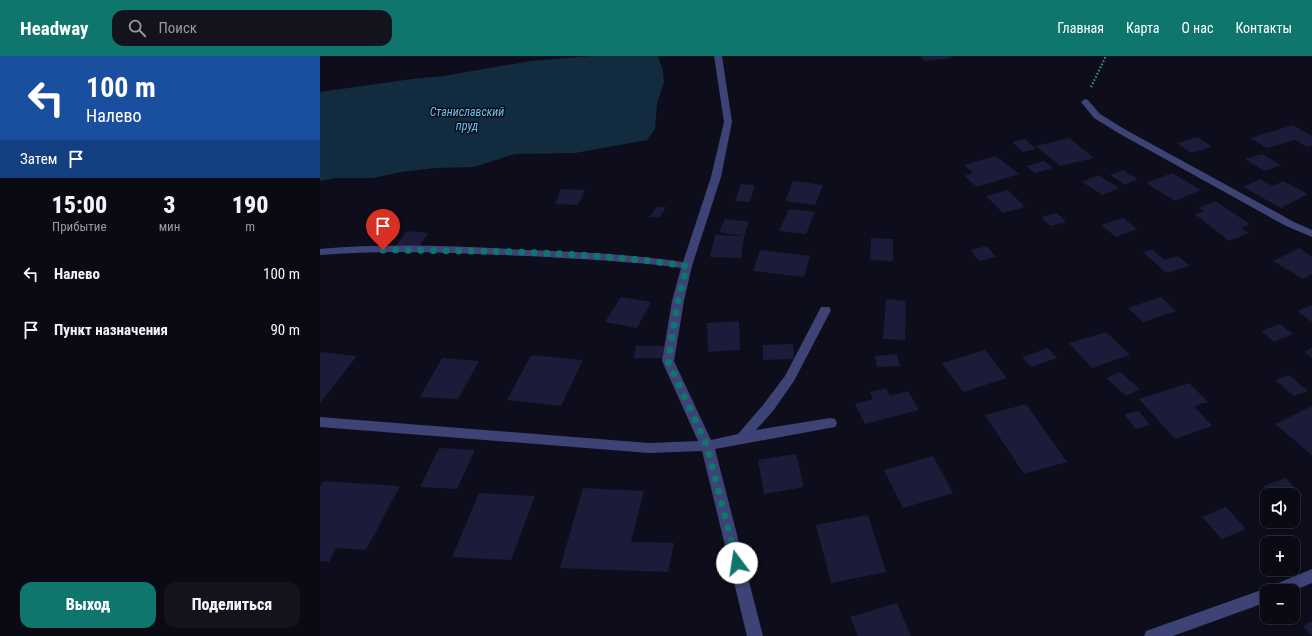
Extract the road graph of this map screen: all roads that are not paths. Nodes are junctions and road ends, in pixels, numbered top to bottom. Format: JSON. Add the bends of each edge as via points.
{"nodes":[{"id":1,"x":718,"y":56,"type":"edge"},
{"id":2,"x":1085,"y":102,"type":"road end"},
{"id":3,"x":1312,"y":234,"type":"edge"},
{"id":4,"x":320,"y":252,"type":"edge"},
{"id":5,"x":687,"y":266,"type":"junction"},
{"id":6,"x":824,"y":310,"type":"dead end"},
{"id":7,"x":320,"y":422,"type":"edge"},
{"id":8,"x":830,"y":423,"type":"dead end"},
{"id":9,"x":742,"y":438,"type":"junction"},
{"id":10,"x":707,"y":446,"type":"junction"},
{"id":11,"x":1312,"y":576,"type":"edge"},
{"id":12,"x":1293,"y":584,"type":"edge"},
{"id":13,"x":1260,"y":597,"type":"edge"},
{"id":14,"x":755,"y":636,"type":"edge"},
{"id":15,"x":1152,"y":636,"type":"edge"}],
"edges":[{"from":1,"to":5,"type":"street","via":[[728,122],[716,177]]},
{"from":2,"to":3,"type":"street","via":[[1097,116],[1123,132]]},
{"from":4,"to":5,"type":"street","via":[[487,251],[640,259]]},
{"from":5,"to":10,"type":"street","via":[[668,361]]},
{"from":6,"to":9,"type":"street","via":[[790,378]]},
{"from":7,"to":10,"type":"street","via":[[649,448]]},
{"from":8,"to":9,"type":"street"},
{"from":9,"to":10,"type":"street"},
{"from":10,"to":14,"type":"street"},
{"from":11,"to":12,"type":"street"},
{"from":13,"to":15,"type":"street"}]}
